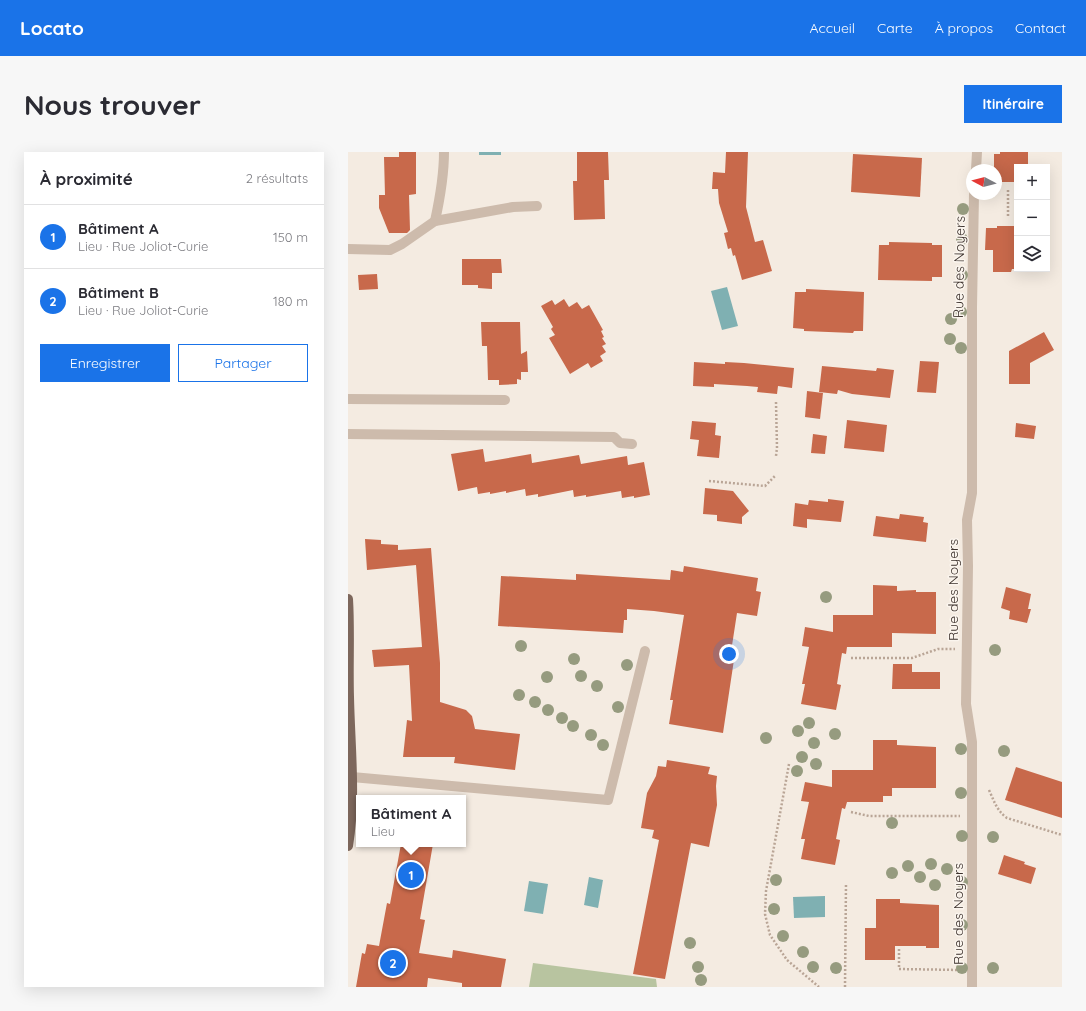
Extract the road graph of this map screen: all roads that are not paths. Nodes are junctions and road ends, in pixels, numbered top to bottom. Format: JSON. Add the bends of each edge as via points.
{"nodes":[{"id":1,"x":444,"y":152,"type":"edge"},
{"id":2,"x":977,"y":152,"type":"edge"},
{"id":3,"x":976,"y":164,"type":"edge"},
{"id":4,"x":974,"y":200,"type":"edge"},
{"id":5,"x":537,"y":206,"type":"dead end"},
{"id":6,"x":435,"y":221,"type":"junction"},
{"id":7,"x":348,"y":249,"type":"edge"},
{"id":8,"x":348,"y":399,"type":"edge"},
{"id":9,"x":505,"y":400,"type":"dead end"},
{"id":10,"x":348,"y":434,"type":"edge"},
{"id":11,"x":632,"y":444,"type":"dead end"},
{"id":12,"x":348,"y":599,"type":"edge"},
{"id":13,"x":644,"y":651,"type":"dead end"},
{"id":14,"x":352,"y":777,"type":"junction"},
{"id":15,"x":348,"y":846,"type":"edge"},
{"id":16,"x":972,"y":987,"type":"edge"}],
"edges":[{"from":1,"to":6,"type":"street","via":[[441,193]]},
{"from":2,"to":3,"type":"street"},
{"from":4,"to":16,"type":"street","name":"Rue des Noyers","via":[[972,493],[967,520],[966,704],[972,742]]},
{"from":5,"to":6,"type":"street","via":[[513,206]]},
{"from":6,"to":7,"type":"street","via":[[390,250]]},
{"from":8,"to":9,"type":"street"},
{"from":10,"to":11,"type":"street","via":[[614,437],[620,443]]},
{"from":12,"to":14,"type":"main road","via":[[348,695]]},
{"from":13,"to":14,"type":"street","via":[[608,800]]},
{"from":14,"to":15,"type":"main road"}]}
